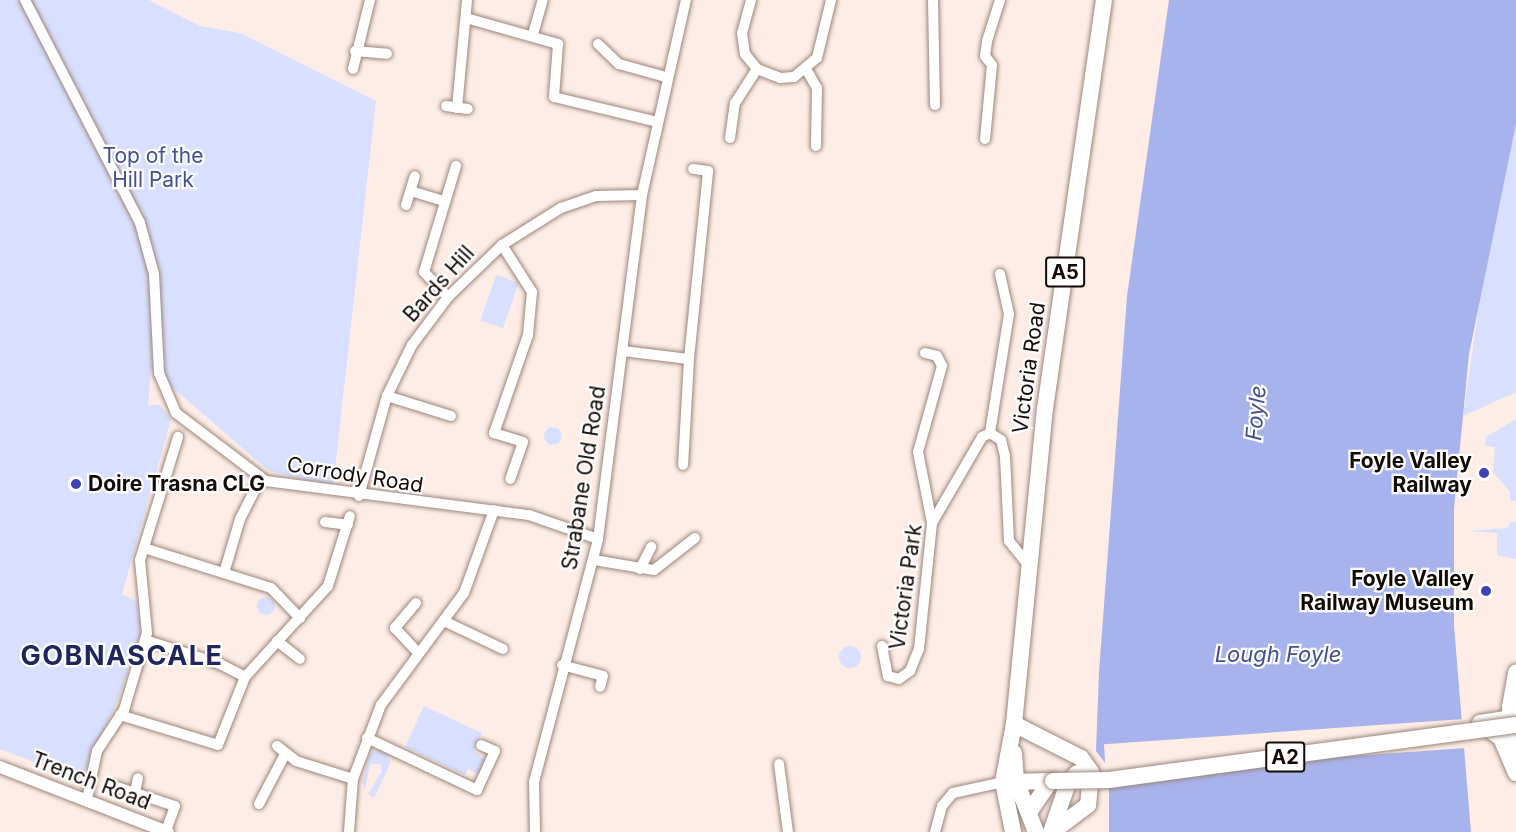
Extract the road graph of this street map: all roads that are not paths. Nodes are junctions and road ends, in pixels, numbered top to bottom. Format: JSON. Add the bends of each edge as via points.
{"nodes":[{"id":1,"x":26,"y":0,"type":"edge"},
{"id":2,"x":370,"y":0,"type":"edge"},
{"id":3,"x":467,"y":0,"type":"edge"},
{"id":4,"x":543,"y":0,"type":"edge"},
{"id":5,"x":686,"y":0,"type":"edge"},
{"id":6,"x":751,"y":0,"type":"edge"},
{"id":7,"x":831,"y":0,"type":"edge"},
{"id":8,"x":933,"y":0,"type":"edge"},
{"id":9,"x":1000,"y":0,"type":"edge"},
{"id":10,"x":1104,"y":0,"type":"edge"},
{"id":11,"x":466,"y":18,"type":"junction"},
{"id":12,"x":533,"y":34,"type":"junction"},
{"id":13,"x":598,"y":44,"type":"dead end"},
{"id":14,"x":355,"y":51,"type":"junction"},
{"id":15,"x":387,"y":54,"type":"dead end"},
{"id":16,"x":353,"y":69,"type":"dead end"},
{"id":17,"x":757,"y":69,"type":"junction"},
{"id":18,"x":806,"y":69,"type":"junction"},
{"id":19,"x":666,"y":77,"type":"junction"},
{"id":20,"x":935,"y":105,"type":"dead end"},
{"id":21,"x":457,"y":108,"type":"dead end"},
{"id":22,"x":654,"y":121,"type":"junction"},
{"id":23,"x":730,"y":138,"type":"dead end"},
{"id":24,"x":985,"y":139,"type":"dead end"},
{"id":25,"x":816,"y":146,"type":"dead end"},
{"id":26,"x":456,"y":166,"type":"dead end"},
{"id":27,"x":693,"y":169,"type":"dead end"},
{"id":28,"x":415,"y":176,"type":"dead end"},
{"id":29,"x":411,"y":190,"type":"junction"},
{"id":30,"x":642,"y":195,"type":"junction"},
{"id":31,"x":444,"y":201,"type":"junction"},
{"id":32,"x":406,"y":205,"type":"dead end"},
{"id":33,"x":502,"y":245,"type":"junction"},
{"id":34,"x":1000,"y":274,"type":"dead end"},
{"id":35,"x":448,"y":297,"type":"junction"},
{"id":36,"x":623,"y":351,"type":"junction"},
{"id":37,"x":925,"y":353,"type":"dead end"},
{"id":38,"x":689,"y":359,"type":"junction"},
{"id":39,"x":387,"y":396,"type":"junction"},
{"id":40,"x":451,"y":416,"type":"dead end"},
{"id":41,"x":990,"y":433,"type":"junction"},
{"id":42,"x":178,"y":437,"type":"dead end"},
{"id":43,"x":174,"y":451,"type":"junction"},
{"id":44,"x":185,"y":455,"type":"dead end"},
{"id":45,"x":683,"y":465,"type":"dead end"},
{"id":46,"x":261,"y":478,"type":"junction"},
{"id":47,"x":510,"y":479,"type":"dead end"},
{"id":48,"x":359,"y":496,"type":"junction"},
{"id":49,"x":494,"y":510,"type":"junction"},
{"id":50,"x":325,"y":522,"type":"dead end"},
{"id":51,"x":932,"y":523,"type":"junction"},
{"id":52,"x":695,"y":538,"type":"dead end"},
{"id":53,"x":598,"y":539,"type":"junction"},
{"id":54,"x":651,"y":547,"type":"dead end"},
{"id":55,"x":144,"y":548,"type":"junction"},
{"id":56,"x":594,"y":560,"type":"junction"},
{"id":57,"x":1029,"y":566,"type":"junction"},
{"id":58,"x":640,"y":569,"type":"junction"},
{"id":59,"x":224,"y":573,"type":"junction"},
{"id":60,"x":416,"y":603,"type":"dead end"},
{"id":61,"x":300,"y":618,"type":"junction"},
{"id":62,"x":446,"y":622,"type":"junction"},
{"id":63,"x":145,"y":640,"type":"junction"},
{"id":64,"x":277,"y":642,"type":"junction"},
{"id":65,"x":882,"y":646,"type":"dead end"},
{"id":66,"x":502,"y":649,"type":"dead end"},
{"id":67,"x":418,"y":653,"type":"junction"},
{"id":68,"x":300,"y":659,"type":"dead end"},
{"id":69,"x":562,"y":665,"type":"junction"},
{"id":70,"x":1516,"y":674,"type":"edge"},
{"id":71,"x":245,"y":678,"type":"junction"},
{"id":72,"x":600,"y":687,"type":"dead end"},
{"id":73,"x":120,"y":715,"type":"junction"},
{"id":74,"x":1508,"y":722,"type":"edge"},
{"id":75,"x":1014,"y":724,"type":"junction"},
{"id":76,"x":367,"y":738,"type":"junction"},
{"id":77,"x":1049,"y":742,"type":"junction"},
{"id":78,"x":481,"y":745,"type":"dead end"},
{"id":79,"x":277,"y":746,"type":"dead end"},
{"id":80,"x":285,"y":754,"type":"junction"},
{"id":81,"x":779,"y":764,"type":"dead end"},
{"id":82,"x":0,"y":767,"type":"edge"},
{"id":83,"x":1515,"y":767,"type":"edge"},
{"id":84,"x":1091,"y":772,"type":"junction"},
{"id":85,"x":138,"y":778,"type":"dead end"},
{"id":86,"x":353,"y":779,"type":"junction"},
{"id":87,"x":1010,"y":781,"type":"junction"},
{"id":88,"x":1057,"y":782,"type":"junction"},
{"id":89,"x":114,"y":786,"type":"dead end"},
{"id":90,"x":1089,"y":791,"type":"junction"},
{"id":91,"x":135,"y":792,"type":"junction"},
{"id":92,"x":87,"y":799,"type":"junction"},
{"id":93,"x":259,"y":804,"type":"dead end"},
{"id":94,"x":1030,"y":811,"type":"junction"},
{"id":95,"x":167,"y":832,"type":"edge"},
{"id":96,"x":349,"y":832,"type":"edge"},
{"id":97,"x":535,"y":832,"type":"edge"},
{"id":98,"x":788,"y":832,"type":"edge"},
{"id":99,"x":935,"y":832,"type":"edge"},
{"id":100,"x":1013,"y":832,"type":"edge"},
{"id":101,"x":1036,"y":832,"type":"edge"},
{"id":102,"x":1052,"y":832,"type":"edge"}],
"edges":[{"from":1,"to":46,"type":"street","name":"Corrody Road","via":[[140,223],[154,274],[163,393],[176,412]]},
{"from":2,"to":14,"type":"street"},
{"from":3,"to":11,"type":"street"},
{"from":4,"to":12,"type":"street"},
{"from":5,"to":19,"type":"street","name":"Strabane Old Road"},
{"from":6,"to":17,"type":"street","via":[[742,33],[744,54]]},
{"from":7,"to":18,"type":"street","via":[[824,43]]},
{"from":8,"to":20,"type":"street"},
{"from":9,"to":24,"type":"street","via":[[985,56],[992,65]]},
{"from":10,"to":57,"type":"main road","name":"Victoria Road","number":"A5","via":[[1045,409]]},
{"from":11,"to":12,"type":"street"},
{"from":11,"to":21,"type":"street"},
{"from":12,"to":22,"type":"street","via":[[561,48],[554,97]]},
{"from":13,"to":19,"type":"street","via":[[619,64]]},
{"from":14,"to":15,"type":"street"},
{"from":14,"to":16,"type":"street"},
{"from":17,"to":18,"type":"street","via":[[780,78]]},
{"from":17,"to":23,"type":"street","via":[[735,103]]},
{"from":18,"to":25,"type":"street","via":[[817,88]]},
{"from":19,"to":22,"type":"street","name":"Strabane Old Road"},
{"from":22,"to":30,"type":"street","name":"Strabane Old Road"},
{"from":26,"to":31,"type":"street"},
{"from":27,"to":38,"type":"street","via":[[708,171]]},
{"from":28,"to":29,"type":"street"},
{"from":29,"to":31,"type":"street"},
{"from":29,"to":32,"type":"street"},
{"from":30,"to":33,"type":"street","name":"Bards Hill","via":[[596,196],[561,208]]},
{"from":30,"to":36,"type":"street","name":"Strabane Old Road"},
{"from":31,"to":35,"type":"street","via":[[424,272]]},
{"from":33,"to":35,"type":"street","name":"Bards Hill"},
{"from":33,"to":47,"type":"street","via":[[532,292],[528,335],[494,433],[523,442]]},
{"from":34,"to":41,"type":"street","name":"Victoria Park","via":[[1009,314]]},
{"from":35,"to":39,"type":"street","name":"Bards Hill","via":[[412,345]]},
{"from":36,"to":38,"type":"street"},
{"from":36,"to":53,"type":"street","name":"Strabane Old Road"},
{"from":37,"to":51,"type":"street","via":[[937,356],[942,366],[918,452]]},
{"from":38,"to":45,"type":"street"},
{"from":39,"to":40,"type":"street"},
{"from":39,"to":48,"type":"street","name":"Bards Hill"},
{"from":41,"to":51,"type":"street","name":"Victoria Park","via":[[982,438]]},
{"from":41,"to":57,"type":"street","via":[[1001,440],[1005,456],[1009,541]]},
{"from":42,"to":43,"type":"street"},
{"from":43,"to":44,"type":"street"},
{"from":43,"to":55,"type":"street"},
{"from":46,"to":48,"type":"street","name":"Corrody Road"},
{"from":46,"to":59,"type":"street","via":[[240,519]]},
{"from":48,"to":49,"type":"street","name":"Corrody Road"},
{"from":49,"to":53,"type":"street","name":"Corrody Road","via":[[529,515]]},
{"from":49,"to":62,"type":"street","via":[[476,569]]},
{"from":50,"to":61,"type":"street","via":[[349,520],[328,586]]},
{"from":51,"to":65,"type":"street","name":"Victoria Park","via":[[919,649],[910,671],[899,679],[888,676]]},
{"from":52,"to":58,"type":"street","via":[[666,564]]},
{"from":53,"to":56,"type":"street","name":"Strabane Old Road"},
{"from":54,"to":58,"type":"street"},
{"from":55,"to":59,"type":"street"},
{"from":55,"to":63,"type":"street"},
{"from":56,"to":58,"type":"street"},
{"from":56,"to":69,"type":"street","name":"Strabane Old Road"},
{"from":57,"to":75,"type":"main road","name":"Victoria Road","number":"A5"},
{"from":59,"to":61,"type":"street","via":[[271,588]]},
{"from":60,"to":67,"type":"street","via":[[395,628]]},
{"from":61,"to":64,"type":"street"},
{"from":62,"to":66,"type":"street"},
{"from":62,"to":67,"type":"street"},
{"from":63,"to":71,"type":"street","via":[[228,667]]},
{"from":63,"to":73,"type":"street"},
{"from":64,"to":68,"type":"street"},
{"from":64,"to":71,"type":"street"},
{"from":67,"to":76,"type":"street","via":[[391,688]]},
{"from":69,"to":72,"type":"street","via":[[603,676]]},
{"from":69,"to":97,"type":"street","name":"Strabane Old Road","via":[[534,782]]},
{"from":70,"to":74,"type":"main road"},
{"from":71,"to":73,"type":"street","via":[[218,745]]},
{"from":73,"to":92,"type":"street","via":[[101,741]]},
{"from":74,"to":83,"type":"main road"},
{"from":74,"to":88,"type":"main road","number":"A2","bridge":true,"via":[[1109,780]]},
{"from":75,"to":77,"type":"main road"},
{"from":75,"to":87,"type":"main road","name":"Victoria Road","number":"A5"},
{"from":76,"to":78,"type":"street","via":[[477,790],[495,751]]},
{"from":76,"to":86,"type":"street"},
{"from":77,"to":84,"type":"main road","via":[[1081,758]]},
{"from":77,"to":88,"type":"main road","via":[[1062,755]]},
{"from":79,"to":80,"type":"street"},
{"from":80,"to":86,"type":"street"},
{"from":80,"to":93,"type":"street"},
{"from":81,"to":98,"type":"street"},
{"from":82,"to":92,"type":"street","name":"Trench Road"},
{"from":84,"to":88,"type":"main road","number":"A2"},
{"from":84,"to":90,"type":"main road","via":[[1110,777]]},
{"from":85,"to":91,"type":"street"},
{"from":86,"to":96,"type":"street"},
{"from":87,"to":88,"type":"main road","number":"A2"},
{"from":87,"to":94,"type":"main road"},
{"from":87,"to":99,"type":"street","via":[[953,793],[942,806]]},
{"from":87,"to":100,"type":"main road"},
{"from":88,"to":90,"type":"main road"},
{"from":88,"to":94,"type":"main road"},
{"from":88,"to":102,"type":"main road"},
{"from":89,"to":91,"type":"street"},
{"from":90,"to":102,"type":"main road","via":[[1088,805]]},
{"from":91,"to":95,"type":"street","via":[[175,806]]},
{"from":92,"to":95,"type":"street","name":"Trench Road"},
{"from":94,"to":101,"type":"main road"}]}
